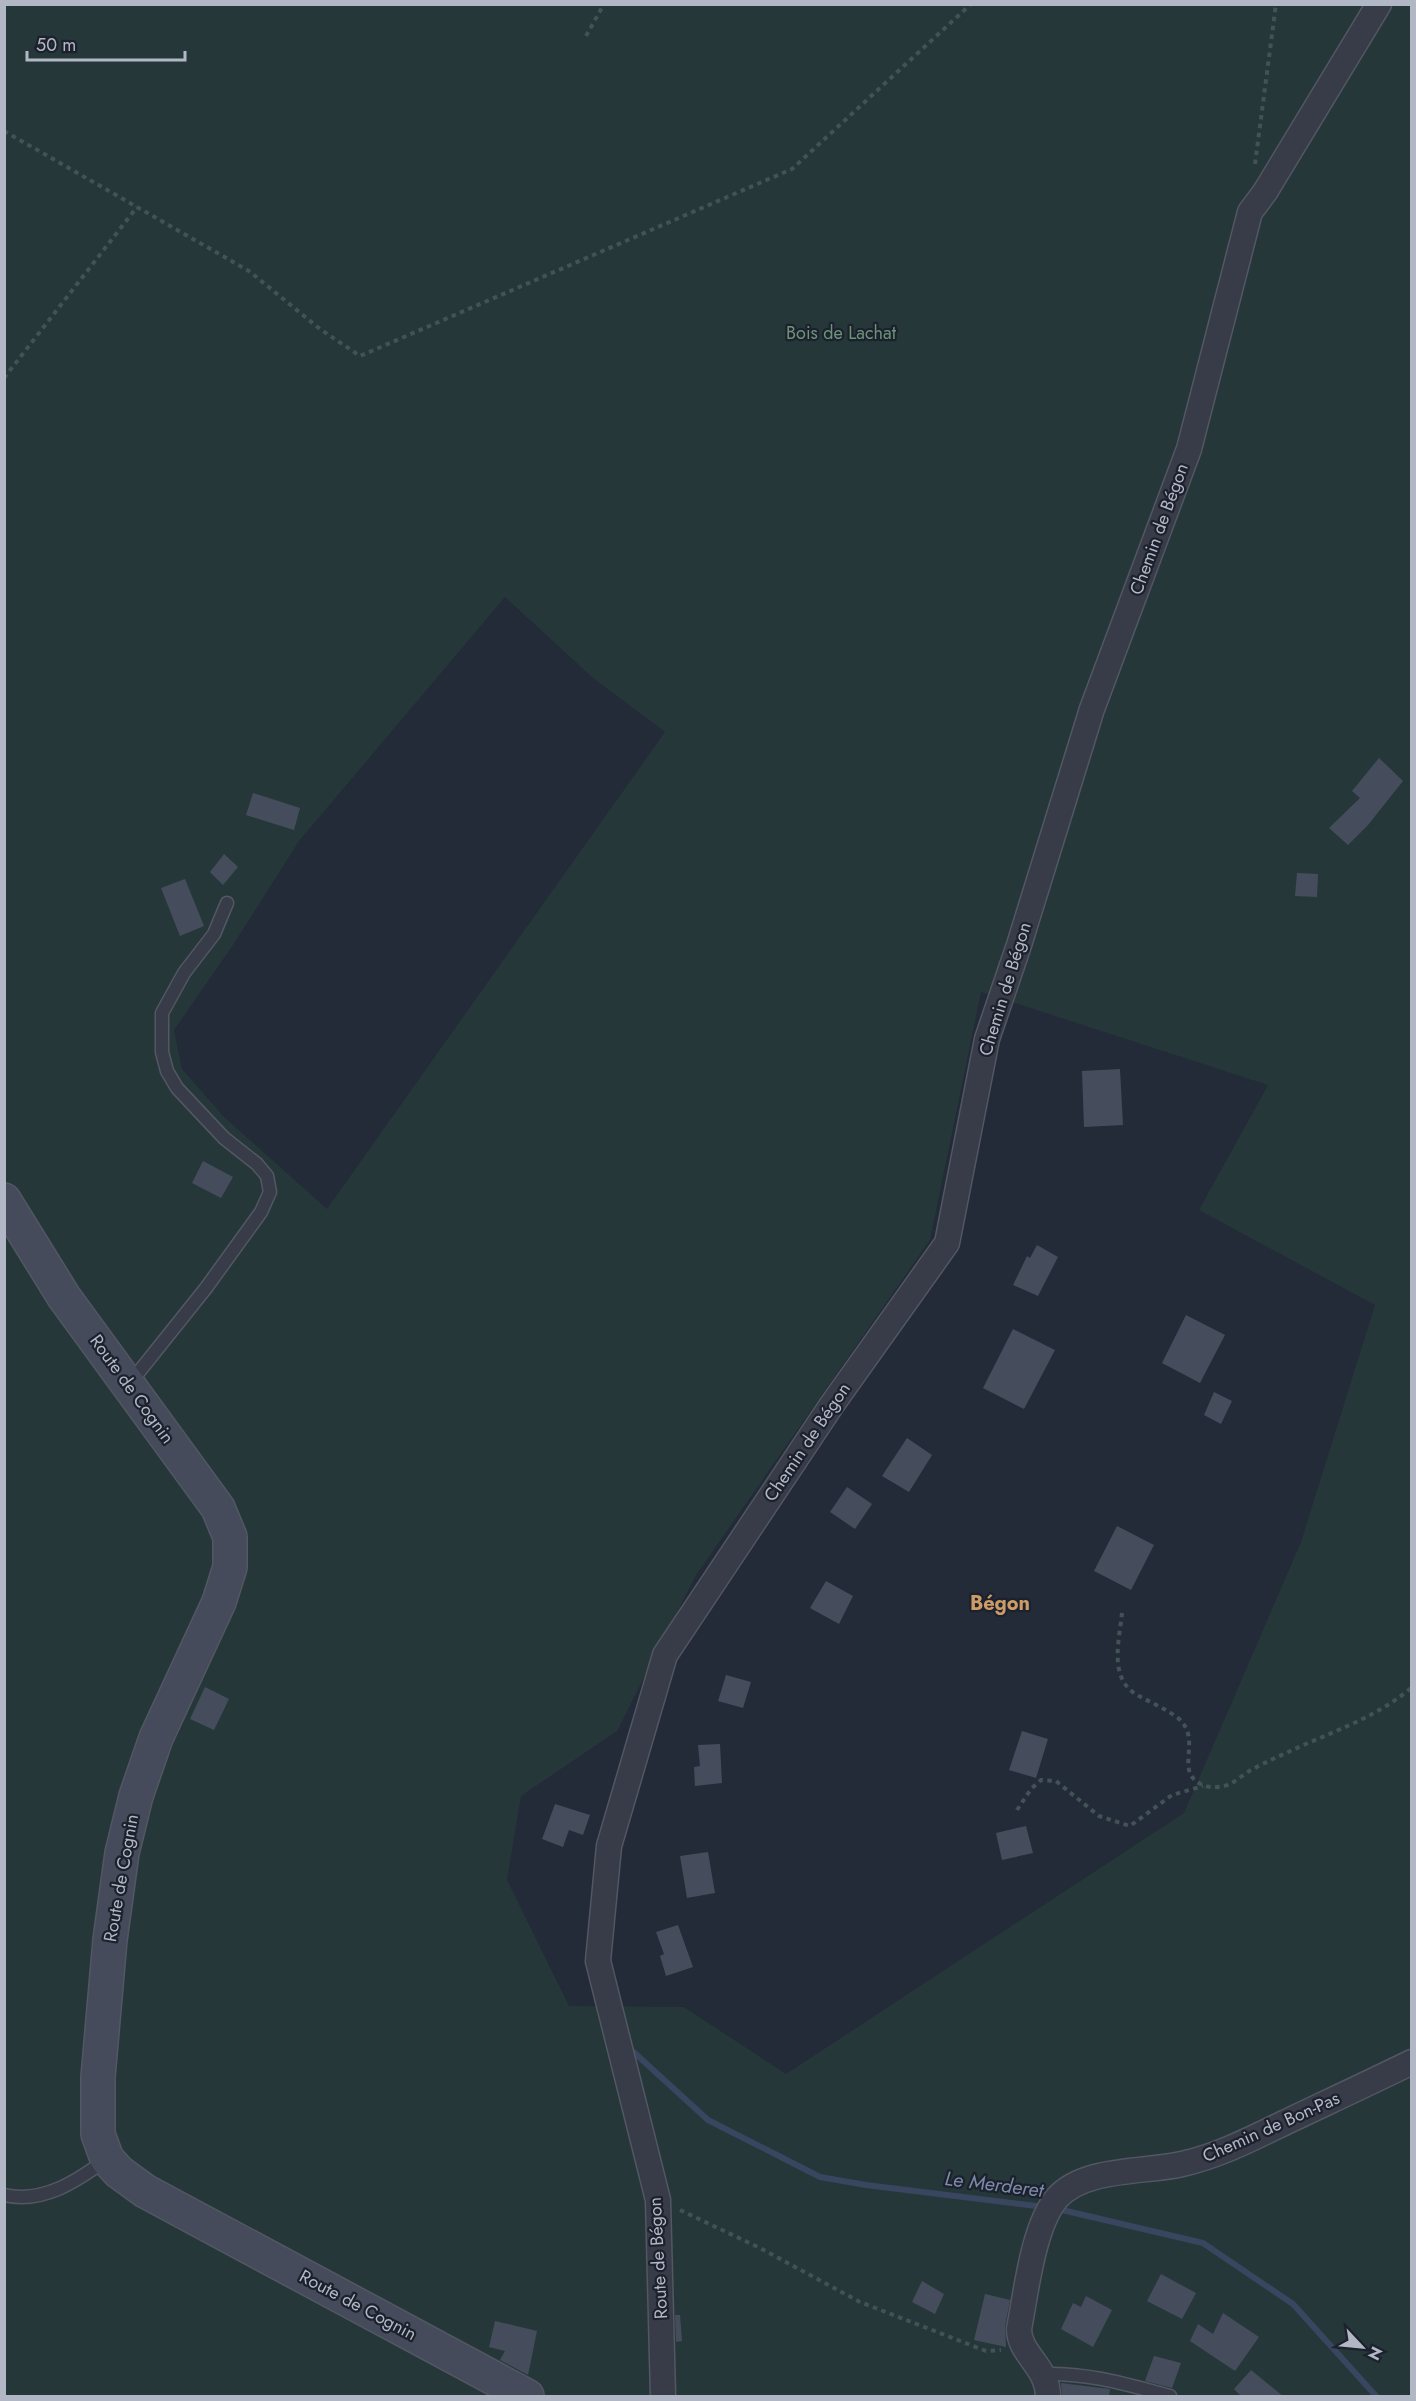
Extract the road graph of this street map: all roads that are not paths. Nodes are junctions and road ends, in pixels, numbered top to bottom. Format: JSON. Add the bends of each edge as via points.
{"nodes":[{"id":1,"x":1379,"y":4,"type":"edge"},
{"id":2,"x":227,"y":903,"type":"dead end"},
{"id":3,"x":4,"y":1200,"type":"edge"},
{"id":4,"x":129,"y":1385,"type":"junction"},
{"id":5,"x":612,"y":2017,"type":"joint"},
{"id":6,"x":1412,"y":2062,"type":"edge"},
{"id":7,"x":107,"y":2159,"type":"junction"},
{"id":8,"x":4,"y":2195,"type":"edge"},
{"id":9,"x":1045,"y":2385,"type":"edge"},
{"id":10,"x":527,"y":2397,"type":"edge"},
{"id":11,"x":663,"y":2397,"type":"edge"},
{"id":12,"x":1170,"y":2397,"type":"edge"}],
"edges":[{"from":1,"to":5,"type":"street","name":"Chemin de Bégon","via":[[1250,212],[1189,449],[1092,709],[987,1039],[947,1243],[831,1406],[665,1655],[609,1846],[598,1961]]},
{"from":2,"to":4,"type":"lane","via":[[214,934],[184,973],[162,1012],[162,1052],[177,1088],[224,1138],[257,1164],[267,1176],[270,1192],[261,1212],[206,1288]]},
{"from":3,"to":4,"type":"main road","name":"Route de Cognin","via":[[64,1297]]},
{"from":4,"to":7,"type":"main road","name":"Route de Cognin","via":[[218,1508],[230,1537],[230,1567],[219,1602],[156,1738],[122,1853],[98,2077],[98,2134]]},
{"from":5,"to":11,"type":"street","name":"Route de Bégon","via":[[658,2200]]},
{"from":6,"to":9,"type":"street","name":"Chemin de Bon-Pas","via":[[1232,2148],[1183,2164],[1097,2176],[1066,2190],[1051,2207],[1032,2257],[1019,2329],[1019,2340]]},
{"from":7,"to":8,"type":"lane","via":[[55,2192],[16,2198]]},
{"from":7,"to":10,"type":"main road","name":"Route de Cognin","via":[[145,2191]]},
{"from":9,"to":12,"type":"lane","via":[[1076,2374]]}]}
